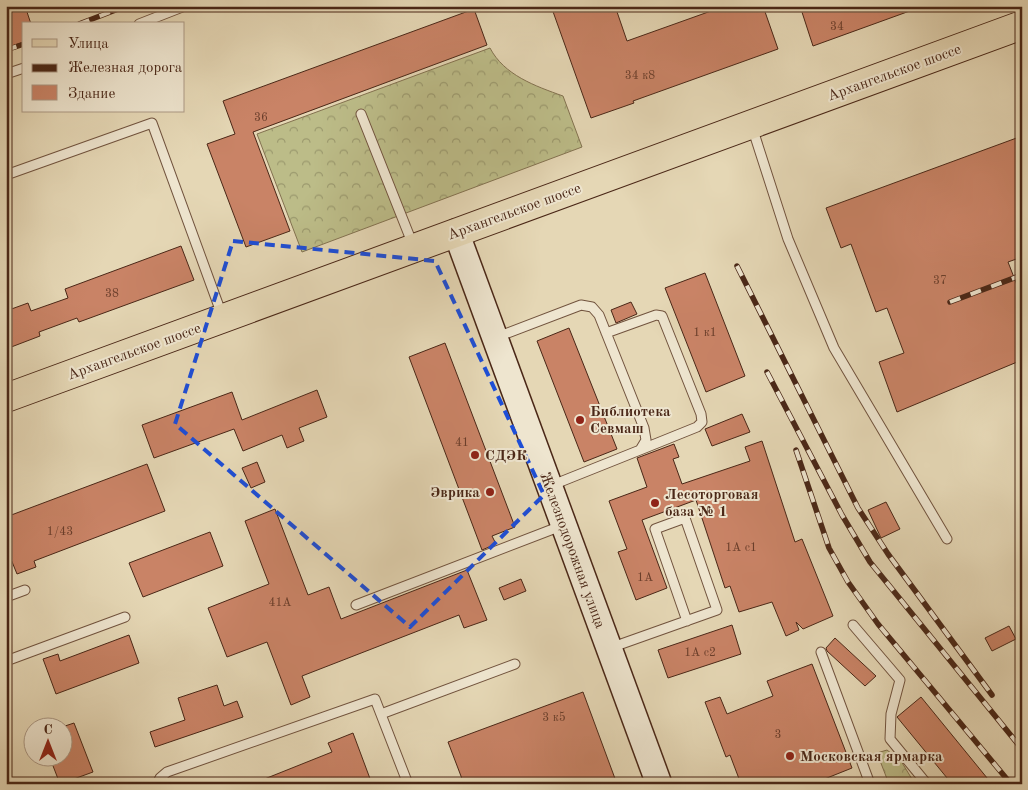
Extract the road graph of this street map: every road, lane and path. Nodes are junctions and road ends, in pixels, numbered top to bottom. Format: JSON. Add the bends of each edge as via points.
{"nodes":[{"id":1,"x":186,"y":6,"type":"edge"},
{"id":2,"x":1018,"y":6,"type":"edge"},
{"id":3,"x":1022,"y":16,"type":"edge"},
{"id":4,"x":144,"y":22,"type":"edge"},
{"id":5,"x":1022,"y":25,"type":"edge"},
{"id":6,"x":22,"y":69,"type":"edge"},
{"id":7,"x":6,"y":74,"type":"edge"},
{"id":8,"x":361,"y":114,"type":"dead end"},
{"id":9,"x":751,"y":124,"type":"junction"},
{"id":10,"x":6,"y":175,"type":"edge"},
{"id":11,"x":456,"y":232,"type":"junction"},
{"id":12,"x":414,"y":247,"type":"junction"},
{"id":13,"x":223,"y":318,"type":"junction"},
{"id":14,"x":606,"y":333,"type":"junction"},
{"id":15,"x":495,"y":337,"type":"junction"},
{"id":16,"x":6,"y":398,"type":"edge"},
{"id":17,"x":640,"y":450,"type":"junction"},
{"id":18,"x":550,"y":487,"type":"junction"},
{"id":19,"x":564,"y":525,"type":"junction"},
{"id":20,"x":948,"y":539,"type":"dead end"},
{"id":21,"x":25,"y":590,"type":"dead end"},
{"id":22,"x":6,"y":597,"type":"edge"},
{"id":23,"x":356,"y":605,"type":"dead end"},
{"id":24,"x":125,"y":618,"type":"dead end"},
{"id":25,"x":687,"y":621,"type":"junction"},
{"id":26,"x":853,"y":625,"type":"dead end"},
{"id":27,"x":609,"y":648,"type":"junction"},
{"id":28,"x":821,"y":652,"type":"dead end"},
{"id":29,"x":6,"y":661,"type":"edge"},
{"id":30,"x":515,"y":664,"type":"dead end"},
{"id":31,"x":381,"y":714,"type":"junction"},
{"id":32,"x":157,"y":784,"type":"edge"},
{"id":33,"x":408,"y":784,"type":"edge"},
{"id":34,"x":659,"y":784,"type":"edge"},
{"id":35,"x":870,"y":784,"type":"edge"},
{"id":36,"x":927,"y":784,"type":"edge"}],
"edges":[{"from":1,"to":4,"type":"lane"},
{"from":2,"to":3,"type":"lane"},
{"from":5,"to":9,"type":"main road","name":"Архангельское шоссе"},
{"from":6,"to":7,"type":"lane"},
{"from":8,"to":12,"type":"lane"},
{"from":9,"to":11,"type":"main road","name":"Архангельское шоссе"},
{"from":9,"to":20,"type":"lane","via":[[788,239],[834,348]]},
{"from":10,"to":13,"type":"lane","via":[[152,123]]},
{"from":11,"to":12,"type":"main road","name":"Архангельское шоссе"},
{"from":11,"to":15,"type":"main road","name":"Железнодорожная улица"},
{"from":12,"to":13,"type":"main road","name":"Архангельское шоссе"},
{"from":13,"to":16,"type":"main road","name":"Архангельское шоссе"},
{"from":14,"to":15,"type":"lane","via":[[592,307],[581,305]]},
{"from":14,"to":17,"type":"lane","via":[[644,428],[646,440]]},
{"from":14,"to":17,"type":"lane","via":[[656,315],[662,316],[701,414],[702,422],[697,427]]},
{"from":15,"to":18,"type":"main road","name":"Железнодорожная улица"},
{"from":17,"to":18,"type":"lane"},
{"from":18,"to":19,"type":"main road","name":"Железнодорожная улица"},
{"from":19,"to":23,"type":"lane"},
{"from":19,"to":27,"type":"main road","name":"Железнодорожная улица"},
{"from":21,"to":22,"type":"lane"},
{"from":24,"to":29,"type":"lane"},
{"from":25,"to":25,"type":"lane","via":[[717,610],[685,518],[655,530]]},
{"from":25,"to":27,"type":"lane"},
{"from":26,"to":36,"type":"lane","via":[[900,680],[891,714],[890,739]]},
{"from":27,"to":34,"type":"main road","name":"Железнодорожная улица"},
{"from":28,"to":35,"type":"lane"},
{"from":30,"to":31,"type":"lane"},
{"from":31,"to":32,"type":"lane","via":[[375,699],[168,772]]},
{"from":31,"to":33,"type":"lane"}]}
